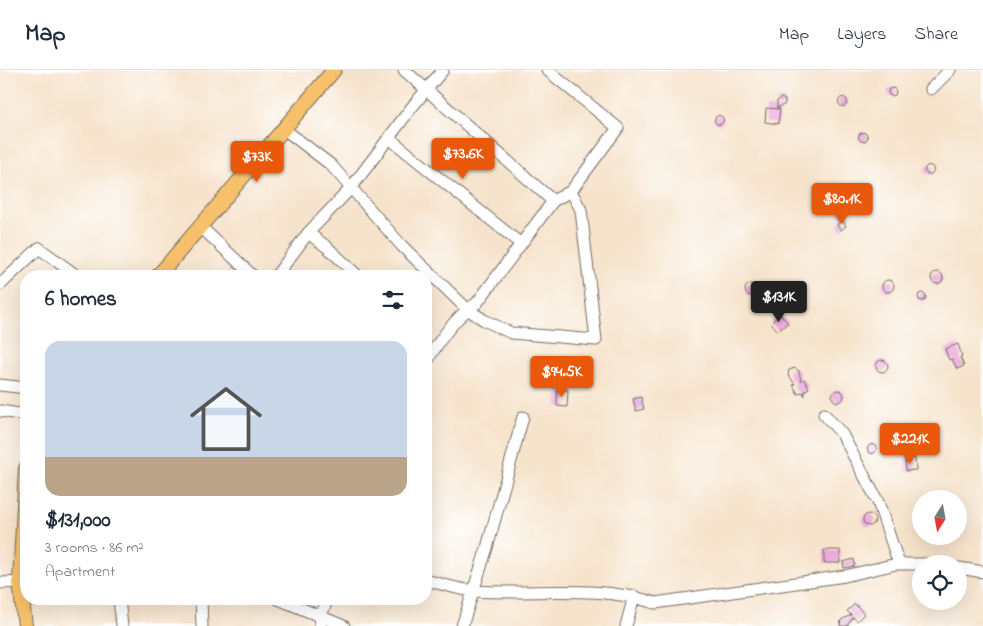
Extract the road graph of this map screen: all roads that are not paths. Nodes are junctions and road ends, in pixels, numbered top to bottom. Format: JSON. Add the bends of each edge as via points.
{"nodes":[{"id":1,"x":334,"y":70,"type":"edge"},
{"id":2,"x":404,"y":70,"type":"edge"},
{"id":3,"x":443,"y":70,"type":"edge"},
{"id":4,"x":547,"y":70,"type":"edge"},
{"id":5,"x":950,"y":70,"type":"edge"},
{"id":6,"x":426,"y":90,"type":"junction"},
{"id":7,"x":932,"y":90,"type":"dead end"},
{"id":8,"x":284,"y":129,"type":"junction"},
{"id":9,"x":389,"y":138,"type":"junction"},
{"id":10,"x":351,"y":188,"type":"junction"},
{"id":11,"x":570,"y":191,"type":"junction"},
{"id":12,"x":553,"y":201,"type":"junction"},
{"id":13,"x":201,"y":228,"type":"junction"},
{"id":14,"x":308,"y":233,"type":"junction"},
{"id":15,"x":521,"y":244,"type":"junction"},
{"id":16,"x":69,"y":270,"type":"edge"},
{"id":17,"x":163,"y":270,"type":"edge"},
{"id":18,"x":246,"y":270,"type":"edge"},
{"id":19,"x":280,"y":270,"type":"edge"},
{"id":20,"x":352,"y":270,"type":"edge"},
{"id":21,"x":427,"y":270,"type":"edge"},
{"id":22,"x":432,"y":275,"type":"edge"},
{"id":23,"x":0,"y":285,"type":"edge"},
{"id":24,"x":467,"y":309,"type":"junction"},
{"id":25,"x":432,"y":342,"type":"edge"},
{"id":26,"x":0,"y":385,"type":"edge"},
{"id":27,"x":20,"y":387,"type":"edge"},
{"id":28,"x":0,"y":411,"type":"edge"},
{"id":29,"x":20,"y":413,"type":"edge"},
{"id":30,"x":824,"y":414,"type":"dead end"},
{"id":31,"x":523,"y":416,"type":"dead end"},
{"id":32,"x":899,"y":564,"type":"junction"},
{"id":33,"x":912,"y":564,"type":"edge"},
{"id":34,"x":967,"y":569,"type":"edge"},
{"id":35,"x":983,"y":572,"type":"edge"},
{"id":36,"x":432,"y":581,"type":"edge"},
{"id":37,"x":20,"y":582,"type":"edge"},
{"id":38,"x":0,"y":583,"type":"edge"},
{"id":39,"x":474,"y":591,"type":"junction"},
{"id":40,"x":634,"y":596,"type":"junction"},
{"id":41,"x":24,"y":605,"type":"edge"},
{"id":42,"x":120,"y":605,"type":"edge"},
{"id":43,"x":201,"y":605,"type":"edge"},
{"id":44,"x":290,"y":605,"type":"edge"},
{"id":45,"x":326,"y":605,"type":"edge"},
{"id":46,"x":320,"y":620,"type":"edge"},
{"id":47,"x":25,"y":626,"type":"edge"},
{"id":48,"x":122,"y":626,"type":"edge"},
{"id":49,"x":202,"y":626,"type":"edge"},
{"id":50,"x":344,"y":626,"type":"edge"},
{"id":51,"x":462,"y":626,"type":"edge"},
{"id":52,"x":626,"y":626,"type":"edge"}],
"edges":[{"from":1,"to":8,"type":"main road"},
{"from":2,"to":6,"type":"street"},
{"from":3,"to":6,"type":"street"},
{"from":4,"to":11,"type":"street","via":[[618,128]]},
{"from":5,"to":7,"type":"street"},
{"from":6,"to":9,"type":"street"},
{"from":6,"to":12,"type":"street"},
{"from":8,"to":10,"type":"street","via":[[331,165]]},
{"from":8,"to":13,"type":"main road"},
{"from":9,"to":10,"type":"street"},
{"from":9,"to":15,"type":"street"},
{"from":10,"to":14,"type":"street"},
{"from":10,"to":21,"type":"street"},
{"from":11,"to":12,"type":"street"},
{"from":11,"to":24,"type":"street","via":[[581,210],[596,340],[511,333]]},
{"from":12,"to":15,"type":"street"},
{"from":13,"to":17,"type":"main road"},
{"from":13,"to":18,"type":"street"},
{"from":14,"to":19,"type":"street"},
{"from":14,"to":20,"type":"street"},
{"from":15,"to":24,"type":"street","via":[[477,303]]},
{"from":16,"to":23,"type":"street","via":[[39,248]]},
{"from":22,"to":24,"type":"street"},
{"from":24,"to":25,"type":"street"},
{"from":26,"to":27,"type":"street"},
{"from":28,"to":29,"type":"street"},
{"from":30,"to":32,"type":"street","via":[[842,434],[878,502]]},
{"from":31,"to":39,"type":"street"},
{"from":32,"to":33,"type":"street"},
{"from":32,"to":40,"type":"street","via":[[818,580],[655,603]]},
{"from":34,"to":35,"type":"street"},
{"from":36,"to":39,"type":"street"},
{"from":37,"to":38,"type":"street"},
{"from":39,"to":40,"type":"street","via":[[570,590]]},
{"from":39,"to":51,"type":"street"},
{"from":40,"to":52,"type":"street"},
{"from":41,"to":47,"type":"main road"},
{"from":42,"to":48,"type":"street"},
{"from":43,"to":49,"type":"street"},
{"from":44,"to":46,"type":"street"},
{"from":45,"to":46,"type":"street"},
{"from":46,"to":50,"type":"street"}]}
